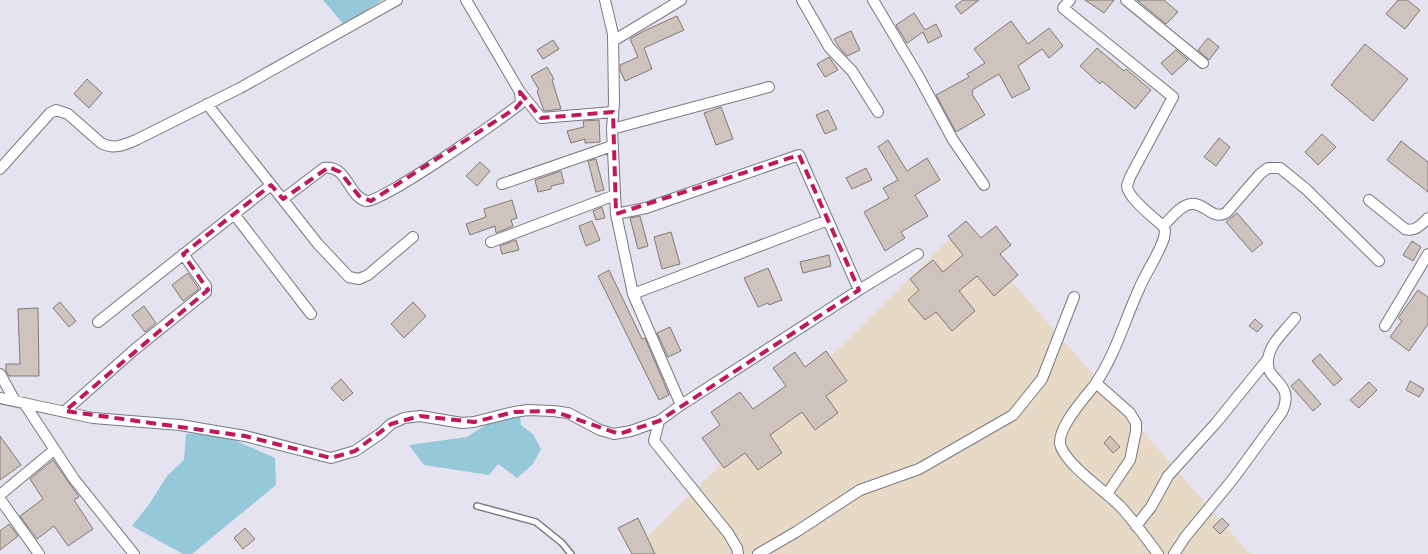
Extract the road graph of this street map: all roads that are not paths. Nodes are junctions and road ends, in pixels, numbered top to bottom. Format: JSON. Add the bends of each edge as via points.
{"nodes":[{"id":1,"x":397,"y":0,"type":"edge"},
{"id":2,"x":466,"y":0,"type":"edge"},
{"id":3,"x":605,"y":0,"type":"edge"},
{"id":4,"x":681,"y":0,"type":"edge"},
{"id":5,"x":802,"y":0,"type":"edge"},
{"id":6,"x":873,"y":0,"type":"edge"},
{"id":7,"x":1070,"y":0,"type":"edge"},
{"id":8,"x":1126,"y":0,"type":"edge"},
{"id":9,"x":613,"y":41,"type":"junction"},
{"id":10,"x":1203,"y":63,"type":"dead end"},
{"id":11,"x":769,"y":87,"type":"dead end"},
{"id":12,"x":520,"y":92,"type":"junction"},
{"id":13,"x":207,"y":104,"type":"junction"},
{"id":14,"x":613,"y":112,"type":"junction"},
{"id":15,"x":878,"y":112,"type":"dead end"},
{"id":16,"x":612,"y":129,"type":"junction"},
{"id":17,"x":612,"y":146,"type":"junction"},
{"id":18,"x":0,"y":169,"type":"edge"},
{"id":19,"x":502,"y":184,"type":"dead end"},
{"id":20,"x":271,"y":185,"type":"junction"},
{"id":21,"x":984,"y":185,"type":"dead end"},
{"id":22,"x":615,"y":196,"type":"junction"},
{"id":23,"x":283,"y":199,"type":"junction"},
{"id":24,"x":1369,"y":200,"type":"dead end"},
{"id":25,"x":234,"y":214,"type":"junction"},
{"id":26,"x":616,"y":214,"type":"junction"},
{"id":27,"x":1428,"y":218,"type":"edge"},
{"id":28,"x":828,"y":220,"type":"junction"},
{"id":29,"x":1163,"y":226,"type":"junction"},
{"id":30,"x":413,"y":237,"type":"dead end"},
{"id":31,"x":491,"y":242,"type":"dead end"},
{"id":32,"x":183,"y":254,"type":"junction"},
{"id":33,"x":918,"y":254,"type":"dead end"},
{"id":34,"x":1428,"y":254,"type":"edge"},
{"id":35,"x":1379,"y":261,"type":"dead end"},
{"id":36,"x":859,"y":290,"type":"junction"},
{"id":37,"x":633,"y":294,"type":"junction"},
{"id":38,"x":1074,"y":297,"type":"dead end"},
{"id":39,"x":311,"y":314,"type":"dead end"},
{"id":40,"x":1295,"y":318,"type":"dead end"},
{"id":41,"x":98,"y":322,"type":"dead end"},
{"id":42,"x":1385,"y":326,"type":"dead end"},
{"id":43,"x":1268,"y":359,"type":"junction"},
{"id":44,"x":0,"y":374,"type":"edge"},
{"id":45,"x":1096,"y":383,"type":"junction"},
{"id":46,"x":0,"y":398,"type":"edge"},
{"id":47,"x":20,"y":402,"type":"junction"},
{"id":48,"x":681,"y":405,"type":"junction"},
{"id":49,"x":65,"y":411,"type":"junction"},
{"id":50,"x":659,"y":421,"type":"junction"},
{"id":51,"x":54,"y":450,"type":"junction"},
{"id":52,"x":1107,"y":494,"type":"junction"},
{"id":53,"x":0,"y":495,"type":"edge"},
{"id":54,"x":0,"y":499,"type":"edge"},
{"id":55,"x":476,"y":506,"type":"dead end"},
{"id":56,"x":1136,"y":526,"type":"junction"},
{"id":57,"x":39,"y":554,"type":"edge"},
{"id":58,"x":134,"y":554,"type":"edge"},
{"id":59,"x":571,"y":554,"type":"edge"},
{"id":60,"x":738,"y":554,"type":"edge"},
{"id":61,"x":758,"y":554,"type":"edge"},
{"id":62,"x":1158,"y":554,"type":"edge"},
{"id":63,"x":1174,"y":554,"type":"edge"}],
"edges":[{"from":1,"to":13,"type":"street"},
{"from":2,"to":12,"type":"street"},
{"from":3,"to":9,"type":"street"},
{"from":4,"to":9,"type":"street"},
{"from":5,"to":15,"type":"street","via":[[829,47],[852,71]]},
{"from":6,"to":21,"type":"street","via":[[953,140]]},
{"from":7,"to":29,"type":"street","via":[[1063,8],[1173,97],[1127,185],[1134,198]]},
{"from":8,"to":10,"type":"street"},
{"from":9,"to":14,"type":"street"},
{"from":11,"to":16,"type":"street"},
{"from":12,"to":14,"type":"street","via":[[541,118]]},
{"from":12,"to":23,"type":"street","via":[[521,103],[516,108],[378,198],[364,200],[340,172],[329,167]]},
{"from":13,"to":18,"type":"street","via":[[136,140],[113,147],[101,143],[68,114],[56,110]]},
{"from":13,"to":20,"type":"street"},
{"from":14,"to":16,"type":"street"},
{"from":16,"to":17,"type":"street"},
{"from":17,"to":19,"type":"street"},
{"from":17,"to":22,"type":"street"},
{"from":20,"to":23,"type":"street"},
{"from":20,"to":25,"type":"street"},
{"from":22,"to":26,"type":"street"},
{"from":22,"to":31,"type":"street"},
{"from":23,"to":30,"type":"street","via":[[318,244],[353,278],[368,275]]},
{"from":24,"to":27,"type":"street","via":[[1405,229],[1416,228]]},
{"from":25,"to":32,"type":"street"},
{"from":25,"to":39,"type":"street"},
{"from":26,"to":28,"type":"street","via":[[646,208],[799,155]]},
{"from":26,"to":37,"type":"street"},
{"from":28,"to":36,"type":"street"},
{"from":28,"to":37,"type":"street"},
{"from":29,"to":35,"type":"street","via":[[1183,207],[1191,204],[1217,216],[1223,215],[1260,174],[1274,167],[1280,168],[1306,190]]},
{"from":29,"to":45,"type":"street","via":[[1165,232],[1161,247]]},
{"from":32,"to":41,"type":"street"},
{"from":32,"to":49,"type":"street","via":[[206,286],[206,292]]},
{"from":33,"to":36,"type":"street"},
{"from":34,"to":42,"type":"street"},
{"from":36,"to":48,"type":"street"},
{"from":37,"to":48,"type":"street"},
{"from":38,"to":61,"type":"street","via":[[1042,379],[1013,415],[919,470],[860,490]]},
{"from":40,"to":43,"type":"street","via":[[1279,337]]},
{"from":43,"to":56,"type":"street","via":[[1168,476]]},
{"from":43,"to":63,"type":"street","via":[[1271,372],[1285,391],[1286,404]]},
{"from":44,"to":47,"type":"street"},
{"from":45,"to":52,"type":"street","via":[[1130,412],[1136,423],[1130,460]]},
{"from":45,"to":52,"type":"street","via":[[1067,422],[1059,442],[1071,461]]},
{"from":46,"to":47,"type":"street"},
{"from":47,"to":49,"type":"street"},
{"from":47,"to":51,"type":"street"},
{"from":48,"to":50,"type":"street"},
{"from":49,"to":50,"type":"street","via":[[93,418],[180,425],[245,436],[331,458],[355,451],[391,424],[420,416],[462,423],[528,410],[554,411],[568,413],[614,434]]},
{"from":50,"to":60,"type":"street","via":[[654,441],[728,533]]},
{"from":51,"to":53,"type":"street"},
{"from":51,"to":58,"type":"street"},
{"from":52,"to":56,"type":"street"},
{"from":54,"to":57,"type":"street"},
{"from":55,"to":59,"type":"lane","via":[[536,522]]},
{"from":56,"to":62,"type":"street"}]}
